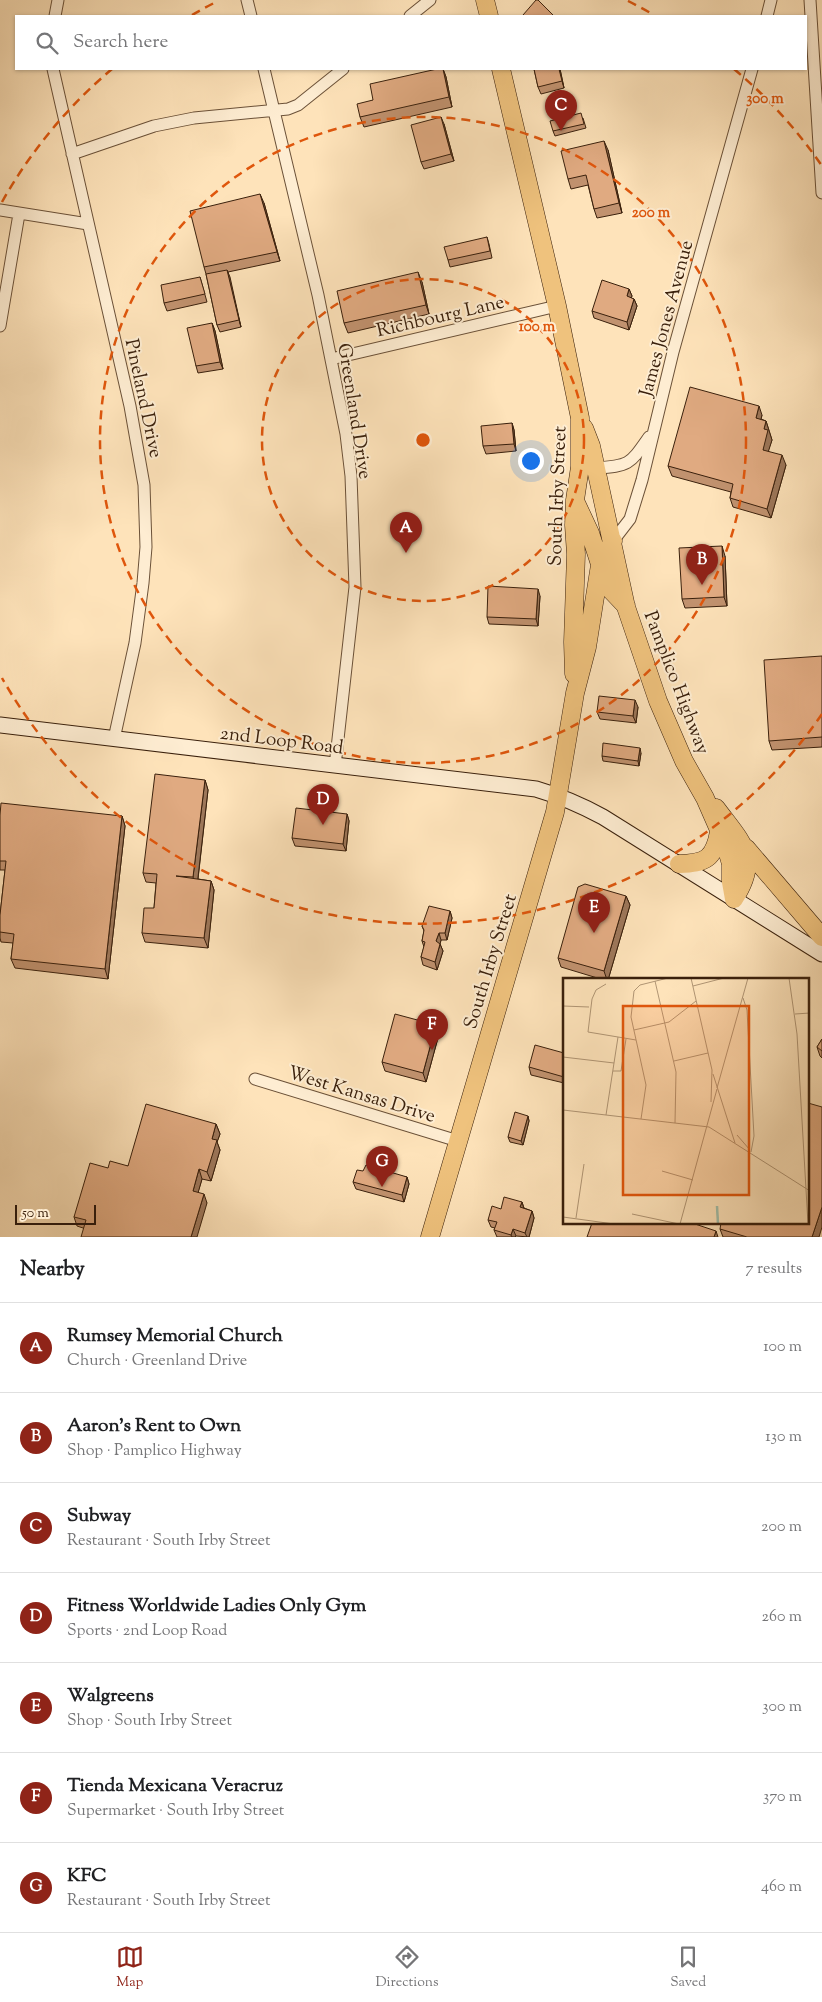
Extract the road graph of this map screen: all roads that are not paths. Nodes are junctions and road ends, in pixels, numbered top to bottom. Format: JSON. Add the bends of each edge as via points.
{"nodes":[{"id":1,"x":58,"y":0,"type":"edge"},
{"id":2,"x":247,"y":0,"type":"edge"},
{"id":3,"x":430,"y":0,"type":"edge"},
{"id":4,"x":485,"y":0,"type":"edge"},
{"id":5,"x":771,"y":0,"type":"edge"},
{"id":6,"x":810,"y":0,"type":"edge"},
{"id":7,"x":55,"y":15,"type":"edge"},
{"id":8,"x":251,"y":15,"type":"edge"},
{"id":9,"x":411,"y":15,"type":"edge"},
{"id":10,"x":489,"y":15,"type":"edge"},
{"id":11,"x":766,"y":15,"type":"edge"},
{"id":12,"x":53,"y":70,"type":"edge"},
{"id":13,"x":264,"y":70,"type":"edge"},
{"id":14,"x":342,"y":70,"type":"edge"},
{"id":15,"x":501,"y":70,"type":"edge"},
{"id":16,"x":752,"y":70,"type":"edge"},
{"id":17,"x":274,"y":111,"type":"junction"},
{"id":18,"x":72,"y":154,"type":"junction"},
{"id":19,"x":822,"y":193,"type":"edge"},
{"id":20,"x":0,"y":210,"type":"edge"},
{"id":21,"x":19,"y":214,"type":"junction"},
{"id":22,"x":88,"y":224,"type":"junction"},
{"id":23,"x":557,"y":306,"type":"junction"},
{"id":24,"x":0,"y":326,"type":"edge"},
{"id":25,"x":331,"y":358,"type":"junction"},
{"id":26,"x":580,"y":418,"type":"junction"},
{"id":27,"x":653,"y":432,"type":"junction"},
{"id":28,"x":596,"y":468,"type":"junction"},
{"id":29,"x":575,"y":500,"type":"junction"},
{"id":30,"x":613,"y":541,"type":"junction"},
{"id":31,"x":600,"y":565,"type":"junction"},
{"id":32,"x":626,"y":607,"type":"junction"},
{"id":33,"x":575,"y":693,"type":"junction"},
{"id":34,"x":0,"y":726,"type":"edge"},
{"id":35,"x":114,"y":739,"type":"junction"},
{"id":36,"x":335,"y":766,"type":"junction"},
{"id":37,"x":559,"y":796,"type":"junction"},
{"id":38,"x":705,"y":798,"type":"junction"},
{"id":39,"x":719,"y":832,"type":"junction"},
{"id":40,"x":745,"y":847,"type":"junction"},
{"id":41,"x":679,"y":864,"type":"junction"},
{"id":42,"x":734,"y":899,"type":"junction"},
{"id":43,"x":822,"y":936,"type":"edge"},
{"id":44,"x":822,"y":954,"type":"edge"},
{"id":45,"x":255,"y":1079,"type":"dead end"},
{"id":46,"x":458,"y":1141,"type":"junction"},
{"id":47,"x":430,"y":1237,"type":"edge"}],
"edges":[{"from":1,"to":7,"type":"street"},
{"from":2,"to":8,"type":"street"},
{"from":3,"to":9,"type":"street"},
{"from":4,"to":10,"type":"main road"},
{"from":5,"to":11,"type":"street"},
{"from":6,"to":19,"type":"street"},
{"from":12,"to":18,"type":"street","name":"Pineland Drive"},
{"from":13,"to":17,"type":"street","name":"Greenland Drive"},
{"from":14,"to":17,"type":"street","via":[[298,105]]},
{"from":15,"to":23,"type":"main road","name":"South Irby Street"},
{"from":16,"to":27,"type":"street","name":"James Jones Avenue"},
{"from":17,"to":18,"type":"street","via":[[178,121],[121,136]]},
{"from":17,"to":25,"type":"street","name":"Greenland Drive"},
{"from":18,"to":22,"type":"street","name":"Pineland Drive"},
{"from":20,"to":21,"type":"street"},
{"from":21,"to":22,"type":"street"},
{"from":21,"to":24,"type":"street"},
{"from":22,"to":35,"type":"street","name":"Pineland Drive","via":[[130,406],[144,485],[146,517],[138,623]]},
{"from":23,"to":25,"type":"street","name":"Richbourg Lane"},
{"from":23,"to":26,"type":"main road","name":"South Irby Street"},
{"from":25,"to":36,"type":"street","name":"Greenland Drive","via":[[351,476],[355,587]]},
{"from":26,"to":28,"type":"main road","name":"Pamplico Highway"},
{"from":26,"to":29,"type":"main road","name":"South Irby Street","via":[[580,467]]},
{"from":27,"to":28,"type":"street","name":"James Jones Avenue","via":[[634,459],[623,466]]},
{"from":27,"to":30,"type":"street","name":"James Jones Avenue","via":[[630,519]]},
{"from":28,"to":30,"type":"main road","name":"Pamplico Highway"},
{"from":29,"to":31,"type":"main road","name":"Pamplico Highway"},
{"from":29,"to":33,"type":"main road","name":"South Irby Street"},
{"from":30,"to":31,"type":"main road","name":"South Irby Street"},
{"from":30,"to":32,"type":"main road","name":"Pamplico Highway"},
{"from":31,"to":32,"type":"main road","name":"Pamplico Highway","via":[[607,586]]},
{"from":31,"to":33,"type":"main road","name":"South Irby Street","via":[[587,647]]},
{"from":32,"to":38,"type":"main road","name":"Pamplico Highway","via":[[658,700],[684,761]]},
{"from":33,"to":37,"type":"main road","name":"South Irby Street"},
{"from":34,"to":35,"type":"main road","name":"2nd Loop Road"},
{"from":35,"to":36,"type":"main road","name":"2nd Loop Road"},
{"from":36,"to":37,"type":"main road","name":"2nd Loop Road","via":[[536,790]]},
{"from":37,"to":41,"type":"main road","via":[[603,816]]},
{"from":37,"to":46,"type":"main road","name":"South Irby Street"},
{"from":38,"to":39,"type":"main road","name":"Pamplico Highway"},
{"from":38,"to":40,"type":"main road","name":"Pamplico Highway","via":[[714,804]]},
{"from":39,"to":41,"type":"main road","via":[[716,848],[709,858]]},
{"from":39,"to":42,"type":"main road","name":"Pamplico Highway","via":[[731,864]]},
{"from":40,"to":42,"type":"main road","via":[[746,875]]},
{"from":40,"to":43,"type":"main road","name":"Pamplico Highway"},
{"from":41,"to":42,"type":"main road"},
{"from":42,"to":44,"type":"main road"},
{"from":45,"to":46,"type":"street","name":"West Kansas Drive"},
{"from":46,"to":47,"type":"main road","name":"South Irby Street"}]}
